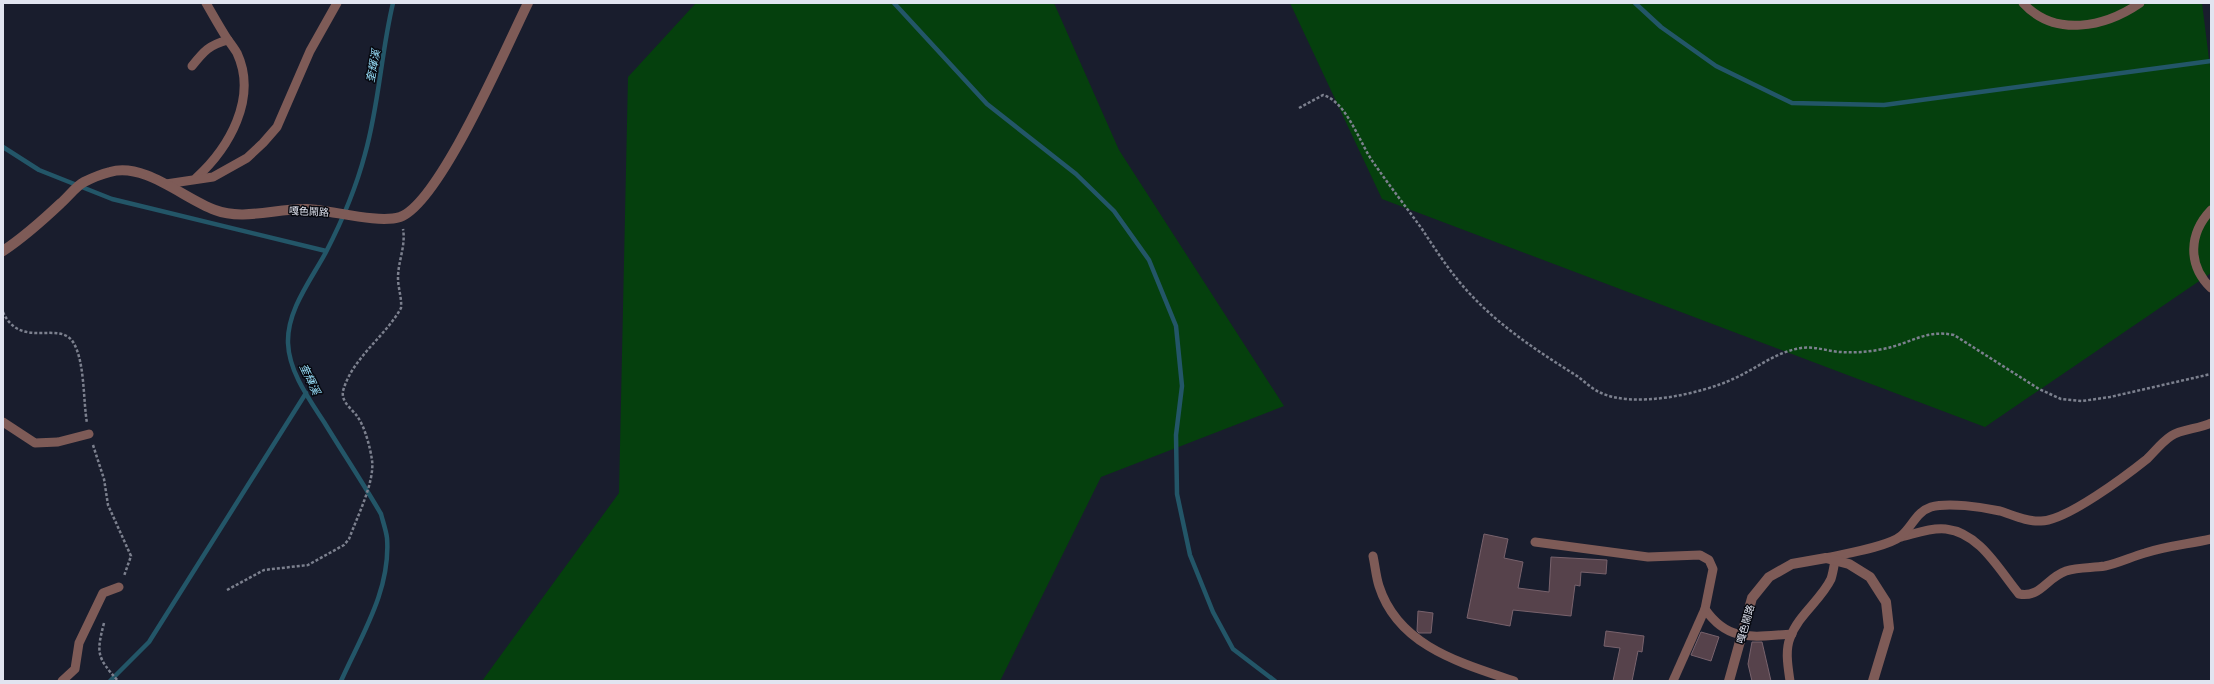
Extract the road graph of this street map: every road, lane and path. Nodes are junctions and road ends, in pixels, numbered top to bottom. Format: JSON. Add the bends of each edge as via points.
{"nodes":[{"id":1,"x":206,"y":3,"type":"edge"},
{"id":2,"x":337,"y":3,"type":"edge"},
{"id":3,"x":528,"y":3,"type":"edge"},
{"id":4,"x":2023,"y":3,"type":"edge"},
{"id":5,"x":2140,"y":3,"type":"edge"},
{"id":6,"x":228,"y":40,"type":"junction"},
{"id":7,"x":192,"y":66,"type":"dead end"},
{"id":8,"x":1299,"y":108,"type":"dead end"},
{"id":9,"x":196,"y":178,"type":"junction"},
{"id":10,"x":166,"y":184,"type":"junction"},
{"id":11,"x":2211,"y":210,"type":"edge"},
{"id":12,"x":400,"y":217,"type":"junction"},
{"id":13,"x":3,"y":251,"type":"edge"},
{"id":14,"x":2211,"y":288,"type":"edge"},
{"id":15,"x":3,"y":312,"type":"edge"},
{"id":16,"x":2211,"y":374,"type":"edge"},
{"id":17,"x":3,"y":422,"type":"edge"},
{"id":18,"x":2211,"y":423,"type":"edge"},
{"id":19,"x":89,"y":434,"type":"junction"},
{"id":20,"x":1901,"y":537,"type":"junction"},
{"id":21,"x":2211,"y":539,"type":"edge"},
{"id":22,"x":1535,"y":542,"type":"dead end"},
{"id":23,"x":1373,"y":556,"type":"dead end"},
{"id":24,"x":1830,"y":559,"type":"junction"},
{"id":25,"x":119,"y":587,"type":"joint"},
{"id":26,"x":227,"y":590,"type":"dead end"},
{"id":27,"x":1705,"y":609,"type":"junction"},
{"id":28,"x":105,"y":617,"type":"dead end"},
{"id":29,"x":1792,"y":634,"type":"junction"},
{"id":30,"x":1741,"y":636,"type":"junction"},
{"id":31,"x":62,"y":681,"type":"edge"},
{"id":32,"x":118,"y":681,"type":"edge"},
{"id":33,"x":1514,"y":681,"type":"edge"},
{"id":34,"x":1674,"y":681,"type":"edge"},
{"id":35,"x":1729,"y":681,"type":"edge"},
{"id":36,"x":1790,"y":681,"type":"edge"},
{"id":37,"x":1873,"y":681,"type":"edge"}],
"edges":[{"from":1,"to":6,"type":"lane"},
{"from":2,"to":9,"type":"lane","via":[[310,51],[278,127],[231,169],[213,177]]},
{"from":3,"to":12,"type":"street","via":[[453,155],[435,184],[416,206]]},
{"from":4,"to":5,"type":"lane","via":[[2046,22],[2061,25],[2113,19]]},
{"from":6,"to":7,"type":"lane","via":[[213,44]]},
{"from":6,"to":9,"type":"lane","via":[[236,52],[244,78],[239,116],[228,142]]},
{"from":8,"to":16,"type":"path","via":[[1323,95],[1332,98],[1342,108],[1370,158],[1456,278],[1472,296],[1538,353],[1599,392],[1620,399],[1644,400],[1704,389],[1732,380],[1780,354],[1802,348],[1858,353],[1885,349],[1923,335],[1940,332],[1954,335],[2039,389],[2061,399],[2082,401],[2110,397]]},
{"from":9,"to":10,"type":"lane"},
{"from":10,"to":12,"type":"street","name":"嘎色鬧路","via":[[197,204],[224,213],[241,215],[307,209],[380,218]]},
{"from":10,"to":13,"type":"street","name":"嘎色鬧路","via":[[137,172],[112,171],[83,182]]},
{"from":11,"to":14,"type":"lane","via":[[2198,227],[2193,250],[2199,272]]},
{"from":12,"to":26,"type":"path","via":[[405,238],[398,278],[401,308],[365,354],[343,392],[344,401],[358,417],[372,461],[370,479],[349,538],[344,545],[308,565],[264,570]]},
{"from":15,"to":19,"type":"path","via":[[12,325],[24,332],[58,333],[67,335],[73,342],[79,357]]},
{"from":17,"to":19,"type":"lane","via":[[35,443],[58,442]]},
{"from":18,"to":20,"type":"lane","via":[[2172,436],[2106,488],[2073,509],[2054,517],[2037,521],[1984,508],[1931,507],[1922,512]]},
{"from":19,"to":25,"type":"path","via":[[100,465],[108,505],[131,556]]},
{"from":20,"to":21,"type":"lane","via":[[1945,528],[1960,532],[1979,544],[2019,594],[2028,596],[2039,591],[2052,577],[2067,571],[2105,566],[2145,553]]},
{"from":20,"to":24,"type":"lane"},
{"from":22,"to":27,"type":"lane","via":[[1648,557],[1700,555],[1709,560],[1713,568]]},
{"from":23,"to":33,"type":"lane","via":[[1379,586],[1390,610],[1405,630],[1432,649],[1459,662]]},
{"from":24,"to":29,"type":"lane","via":[[1832,578]]},
{"from":24,"to":30,"type":"street","name":"嘎色鬧路","via":[[1792,564],[1769,577],[1752,598]]},
{"from":24,"to":37,"type":"street","name":"嘎色鬧路","via":[[1849,564],[1870,576],[1886,602],[1889,628]]},
{"from":25,"to":31,"type":"lane","via":[[103,593],[79,643],[75,669]]},
{"from":27,"to":30,"type":"lane","via":[[1712,619]]},
{"from":27,"to":34,"type":"lane"},
{"from":28,"to":32,"type":"path","via":[[99,656]]},
{"from":29,"to":30,"type":"lane"},
{"from":29,"to":36,"type":"lane","via":[[1787,654]]},
{"from":30,"to":35,"type":"street","name":"嘎色鬧路"}]}
